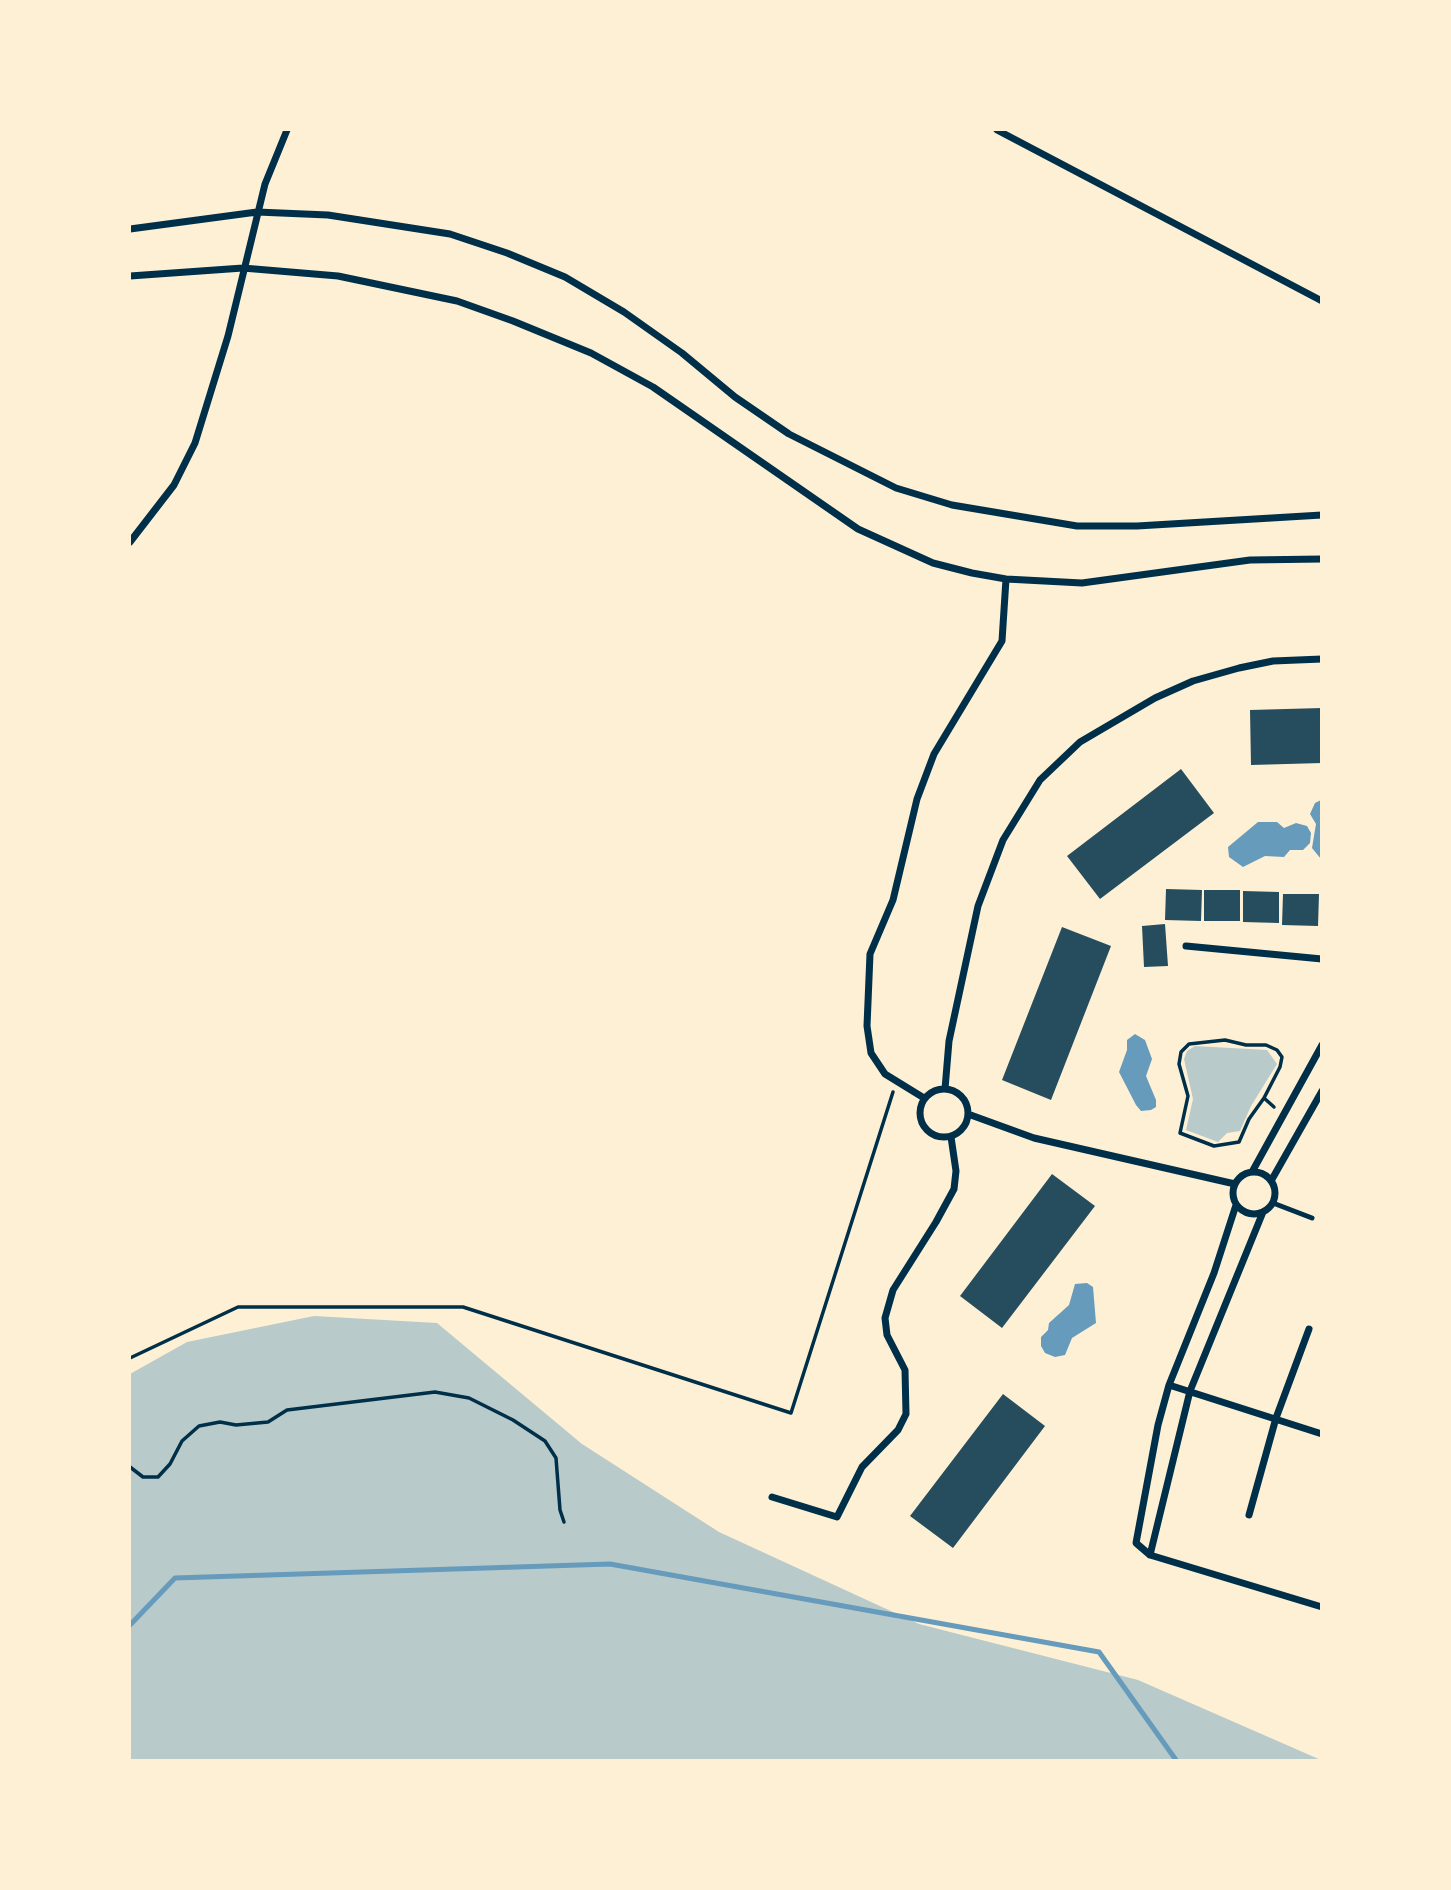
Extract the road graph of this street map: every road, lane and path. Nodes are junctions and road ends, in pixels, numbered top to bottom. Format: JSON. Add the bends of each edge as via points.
{"nodes":[{"id":1,"x":286,"y":130,"type":"edge"},
{"id":2,"x":997,"y":130,"type":"edge"},
{"id":3,"x":257,"y":212,"type":"junction"},
{"id":4,"x":130,"y":229,"type":"edge"},
{"id":5,"x":243,"y":268,"type":"junction"},
{"id":6,"x":130,"y":276,"type":"edge"},
{"id":7,"x":1321,"y":301,"type":"edge"},
{"id":8,"x":1321,"y":515,"type":"edge"},
{"id":9,"x":130,"y":542,"type":"edge"},
{"id":10,"x":1321,"y":559,"type":"edge"},
{"id":11,"x":1006,"y":579,"type":"junction"},
{"id":12,"x":1321,"y":659,"type":"edge"},
{"id":13,"x":1186,"y":946,"type":"dead end"},
{"id":14,"x":1321,"y":959,"type":"edge"},
{"id":15,"x":1321,"y":1045,"type":"edge"},
{"id":16,"x":897,"y":1081,"type":"junction"},
{"id":17,"x":945,"y":1089,"type":"junction"},
{"id":18,"x":1321,"y":1091,"type":"edge"},
{"id":19,"x":924,"y":1098,"type":"junction"},
{"id":20,"x":1264,"y":1098,"type":"junction"},
{"id":21,"x":968,"y":1114,"type":"junction"},
{"id":22,"x":1284,"y":1115,"type":"junction"},
{"id":23,"x":951,"y":1137,"type":"junction"},
{"id":24,"x":1252,"y":1172,"type":"junction"},
{"id":25,"x":1271,"y":1181,"type":"junction"},
{"id":26,"x":1235,"y":1184,"type":"junction"},
{"id":27,"x":1273,"y":1203,"type":"junction"},
{"id":28,"x":1236,"y":1205,"type":"junction"},
{"id":29,"x":1263,"y":1213,"type":"junction"},
{"id":30,"x":1312,"y":1218,"type":"dead end"},
{"id":31,"x":1309,"y":1329,"type":"dead end"},
{"id":32,"x":130,"y":1358,"type":"edge"},
{"id":33,"x":1169,"y":1385,"type":"junction"},
{"id":34,"x":1190,"y":1391,"type":"junction"},
{"id":35,"x":1276,"y":1418,"type":"junction"},
{"id":36,"x":1321,"y":1434,"type":"edge"},
{"id":37,"x":130,"y":1467,"type":"edge"},
{"id":38,"x":772,"y":1497,"type":"dead end"},
{"id":39,"x":1249,"y":1515,"type":"dead end"},
{"id":40,"x":564,"y":1522,"type":"dead end"},
{"id":41,"x":1150,"y":1555,"type":"junction"},
{"id":42,"x":1321,"y":1607,"type":"edge"}],
"edges":[{"from":1,"to":3,"type":"street"},
{"from":2,"to":7,"type":"street"},
{"from":3,"to":4,"type":"street"},
{"from":3,"to":5,"type":"street"},
{"from":3,"to":8,"type":"street","via":[[328,215],[450,234],[554,272],[624,312],[789,433],[896,488],[952,505],[1077,526],[1137,527]]},
{"from":5,"to":6,"type":"street"},
{"from":5,"to":9,"type":"street","via":[[229,335],[195,443],[174,485]]},
{"from":5,"to":11,"type":"street","via":[[360,280],[457,301],[513,321],[591,353],[653,387],[858,529],[933,563]]},
{"from":10,"to":11,"type":"street","via":[[1225,563],[1082,583]]},
{"from":11,"to":16,"type":"street","via":[[1002,641],[934,754],[916,799],[894,900],[870,954],[867,1026],[871,1053],[879,1069]]},
{"from":12,"to":17,"type":"street","via":[[1273,661],[1193,681],[1154,698],[1080,742],[1040,780],[1003,840],[978,906],[948,1041]]},
{"from":13,"to":14,"type":"street"},
{"from":15,"to":22,"type":"street"},
{"from":16,"to":19,"type":"street"},
{"from":16,"to":32,"type":"path","via":[[791,1413],[463,1307],[238,1307]]},
{"from":17,"to":19,"type":"street"},
{"from":17,"to":21,"type":"street","via":[[964,1100]]},
{"from":18,"to":25,"type":"street"},
{"from":19,"to":23,"type":"street","via":[[919,1112],[923,1127],[935,1136]]},
{"from":20,"to":20,"type":"path","via":[[1280,1067],[1282,1057],[1277,1051],[1266,1045],[1224,1040],[1189,1044],[1181,1052],[1179,1063],[1188,1096],[1180,1133],[1214,1146],[1239,1142]]},
{"from":20,"to":22,"type":"path"},
{"from":21,"to":23,"type":"street","via":[[963,1129]]},
{"from":21,"to":26,"type":"street","via":[[1034,1138]]},
{"from":22,"to":24,"type":"street"},
{"from":23,"to":38,"type":"street","via":[[954,1189],[893,1290],[885,1318],[887,1335],[905,1370],[906,1414],[898,1430],[862,1467],[837,1517]]},
{"from":24,"to":25,"type":"street"},
{"from":24,"to":26,"type":"street"},
{"from":25,"to":27,"type":"street"},
{"from":26,"to":28,"type":"street"},
{"from":27,"to":29,"type":"street"},
{"from":27,"to":30,"type":"lane"},
{"from":28,"to":29,"type":"street","via":[[1248,1213]]},
{"from":28,"to":33,"type":"street"},
{"from":29,"to":34,"type":"street"},
{"from":31,"to":35,"type":"street"},
{"from":33,"to":34,"type":"street"},
{"from":33,"to":41,"type":"street","via":[[1135,1536],[1139,1547]]},
{"from":34,"to":35,"type":"street"},
{"from":34,"to":41,"type":"street"},
{"from":35,"to":36,"type":"street"},
{"from":35,"to":39,"type":"street"},
{"from":37,"to":40,"type":"path","via":[[144,1476],[158,1477],[182,1441],[199,1426],[268,1422],[287,1410],[435,1392],[469,1398],[545,1441],[556,1458]]},
{"from":41,"to":42,"type":"street"}]}
